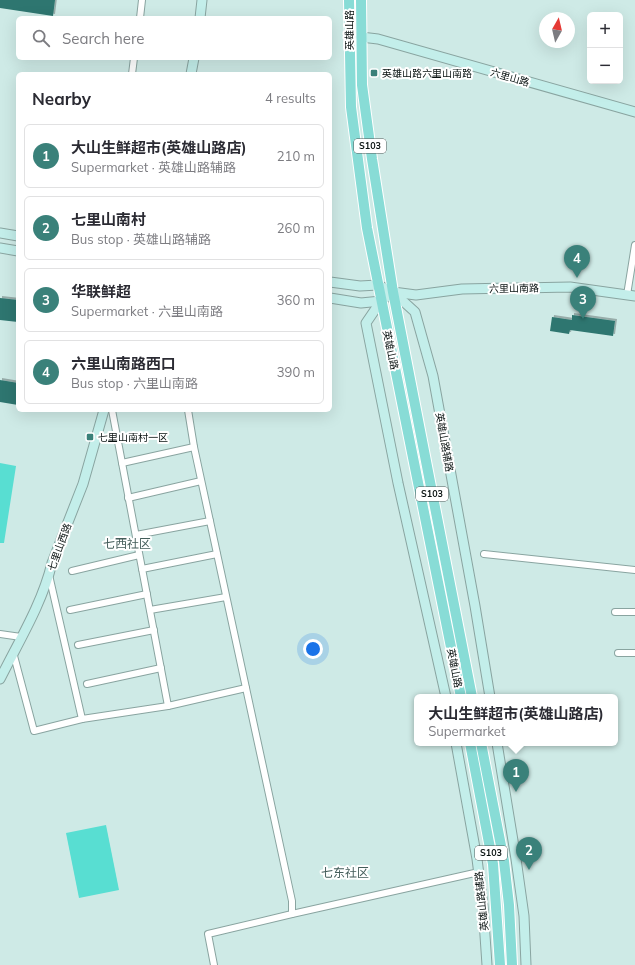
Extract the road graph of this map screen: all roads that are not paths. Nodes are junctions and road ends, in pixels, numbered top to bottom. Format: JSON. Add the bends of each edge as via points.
{"nodes":[{"id":1,"x":142,"y":0,"type":"edge"},
{"id":2,"x":202,"y":0,"type":"edge"},
{"id":3,"x":349,"y":0,"type":"edge"},
{"id":4,"x":361,"y":0,"type":"edge"},
{"id":5,"x":140,"y":16,"type":"edge"},
{"id":6,"x":200,"y":16,"type":"edge"},
{"id":7,"x":361,"y":37,"type":"junction"},
{"id":8,"x":134,"y":60,"type":"edge"},
{"id":9,"x":194,"y":60,"type":"edge"},
{"id":10,"x":132,"y":72,"type":"edge"},
{"id":11,"x":191,"y":72,"type":"edge"},
{"id":12,"x":635,"y":112,"type":"edge"},
{"id":13,"x":0,"y":234,"type":"edge"},
{"id":14,"x":16,"y":236,"type":"edge"},
{"id":15,"x":635,"y":245,"type":"edge"},
{"id":16,"x":0,"y":248,"type":"edge"},
{"id":17,"x":16,"y":251,"type":"edge"},
{"id":18,"x":332,"y":282,"type":"edge"},
{"id":19,"x":378,"y":284,"type":"junction"},
{"id":20,"x":393,"y":292,"type":"junction"},
{"id":21,"x":631,"y":295,"type":"edge"},
{"id":22,"x":332,"y":298,"type":"edge"},
{"id":23,"x":381,"y":301,"type":"junction"},
{"id":24,"x":103,"y":412,"type":"edge"},
{"id":25,"x":112,"y":412,"type":"edge"},
{"id":26,"x":188,"y":412,"type":"edge"},
{"id":27,"x":194,"y":447,"type":"junction"},
{"id":28,"x":122,"y":463,"type":"junction"},
{"id":29,"x":201,"y":481,"type":"junction"},
{"id":30,"x":128,"y":498,"type":"junction"},
{"id":31,"x":210,"y":521,"type":"junction"},
{"id":32,"x":136,"y":535,"type":"junction"},
{"id":33,"x":217,"y":554,"type":"junction"},
{"id":34,"x":484,"y":554,"type":"dead end"},
{"id":35,"x":139,"y":555,"type":"junction"},
{"id":36,"x":142,"y":569,"type":"junction"},
{"id":37,"x":72,"y":570,"type":"dead end"},
{"id":38,"x":635,"y":570,"type":"edge"},
{"id":39,"x":49,"y":575,"type":"junction"},
{"id":40,"x":147,"y":594,"type":"junction"},
{"id":41,"x":226,"y":597,"type":"junction"},
{"id":42,"x":70,"y":610,"type":"dead end"},
{"id":43,"x":150,"y":610,"type":"junction"},
{"id":44,"x":615,"y":612,"type":"dead end"},
{"id":45,"x":635,"y":612,"type":"edge"},
{"id":46,"x":154,"y":630,"type":"junction"},
{"id":47,"x":0,"y":634,"type":"edge"},
{"id":48,"x":21,"y":637,"type":"junction"},
{"id":49,"x":78,"y":645,"type":"dead end"},
{"id":50,"x":13,"y":652,"type":"junction"},
{"id":51,"x":618,"y":653,"type":"dead end"},
{"id":52,"x":635,"y":653,"type":"edge"},
{"id":53,"x":161,"y":668,"type":"junction"},
{"id":54,"x":0,"y":679,"type":"edge"},
{"id":55,"x":87,"y":684,"type":"dead end"},
{"id":56,"x":246,"y":688,"type":"junction"},
{"id":57,"x":445,"y":694,"type":"edge"},
{"id":58,"x":460,"y":694,"type":"edge"},
{"id":59,"x":471,"y":694,"type":"edge"},
{"id":60,"x":490,"y":694,"type":"edge"},
{"id":61,"x":168,"y":706,"type":"junction"},
{"id":62,"x":82,"y":719,"type":"junction"},
{"id":63,"x":457,"y":746,"type":"edge"},
{"id":64,"x":471,"y":746,"type":"edge"},
{"id":65,"x":482,"y":746,"type":"edge"},
{"id":66,"x":497,"y":746,"type":"edge"},
{"id":67,"x":479,"y":872,"type":"junction"},
{"id":68,"x":292,"y":914,"type":"junction"},
{"id":69,"x":214,"y":965,"type":"edge"},
{"id":70,"x":487,"y":965,"type":"edge"},
{"id":71,"x":500,"y":965,"type":"edge"},
{"id":72,"x":512,"y":965,"type":"edge"},
{"id":73,"x":526,"y":965,"type":"edge"}],
"edges":[{"from":1,"to":5,"type":"street"},
{"from":2,"to":6,"type":"street"},
{"from":3,"to":19,"type":"main road","name":"英雄山路","number":"S103","via":[[351,107],[366,228]]},
{"from":4,"to":7,"type":"main road","name":"英雄山路","number":"S103"},
{"from":7,"to":12,"type":"street","name":"六里山路","via":[[378,39]]},
{"from":7,"to":20,"type":"main road","name":"英雄山路","number":"S103","via":[[365,111]]},
{"from":8,"to":10,"type":"street"},
{"from":9,"to":11,"type":"street"},
{"from":13,"to":14,"type":"street"},
{"from":15,"to":21,"type":"street"},
{"from":16,"to":17,"type":"street"},
{"from":18,"to":19,"type":"street","via":[[360,286]]},
{"from":19,"to":20,"type":"street"},
{"from":19,"to":23,"type":"main road","name":"英雄山路","number":"S103"},
{"from":20,"to":21,"type":"street","name":"六里山南路","via":[[416,296],[462,289],[570,287]]},
{"from":20,"to":23,"type":"street"},
{"from":20,"to":59,"type":"main road","name":"英雄山路","number":"S103"},
{"from":20,"to":60,"type":"street","name":"英雄山路辅路","via":[[415,312],[433,376]]},
{"from":22,"to":23,"type":"street","via":[[361,303]]},
{"from":23,"to":57,"type":"street","via":[[366,323],[398,483]]},
{"from":23,"to":58,"type":"main road","name":"英雄山路","number":"S103"},
{"from":24,"to":39,"type":"street","name":"七里山西路","via":[[82,484]]},
{"from":25,"to":28,"type":"street"},
{"from":26,"to":27,"type":"street"},
{"from":27,"to":28,"type":"street"},
{"from":27,"to":29,"type":"street"},
{"from":28,"to":30,"type":"street"},
{"from":29,"to":30,"type":"street"},
{"from":29,"to":31,"type":"street"},
{"from":30,"to":32,"type":"street"},
{"from":31,"to":32,"type":"street"},
{"from":31,"to":33,"type":"street"},
{"from":32,"to":35,"type":"street"},
{"from":33,"to":36,"type":"street"},
{"from":33,"to":41,"type":"street"},
{"from":34,"to":38,"type":"street"},
{"from":35,"to":36,"type":"street"},
{"from":35,"to":37,"type":"street"},
{"from":36,"to":40,"type":"street"},
{"from":39,"to":48,"type":"street","name":"七里山西路","via":[[31,620]]},
{"from":39,"to":62,"type":"street"},
{"from":40,"to":42,"type":"street"},
{"from":40,"to":43,"type":"street"},
{"from":41,"to":43,"type":"street"},
{"from":41,"to":56,"type":"street"},
{"from":43,"to":46,"type":"street"},
{"from":44,"to":45,"type":"street"},
{"from":46,"to":49,"type":"street"},
{"from":46,"to":53,"type":"street"},
{"from":47,"to":48,"type":"street"},
{"from":48,"to":50,"type":"street","name":"七里山西路"},
{"from":50,"to":54,"type":"street","name":"七里山西路"},
{"from":50,"to":62,"type":"street","via":[[34,731]]},
{"from":51,"to":52,"type":"street"},
{"from":53,"to":55,"type":"street"},
{"from":53,"to":61,"type":"street"},
{"from":56,"to":61,"type":"street"},
{"from":56,"to":68,"type":"street","via":[[292,901]]},
{"from":61,"to":62,"type":"street"},
{"from":63,"to":67,"type":"street","name":"英雄山路辅路"},
{"from":64,"to":71,"type":"main road","number":"S103","via":[[493,864]]},
{"from":65,"to":72,"type":"main road","number":"S103","via":[[504,861]]},
{"from":66,"to":73,"type":"street","via":[[524,916]]},
{"from":67,"to":68,"type":"street"},
{"from":67,"to":70,"type":"street","name":"英雄山路辅路"},
{"from":68,"to":69,"type":"street","via":[[208,934]]}]}
